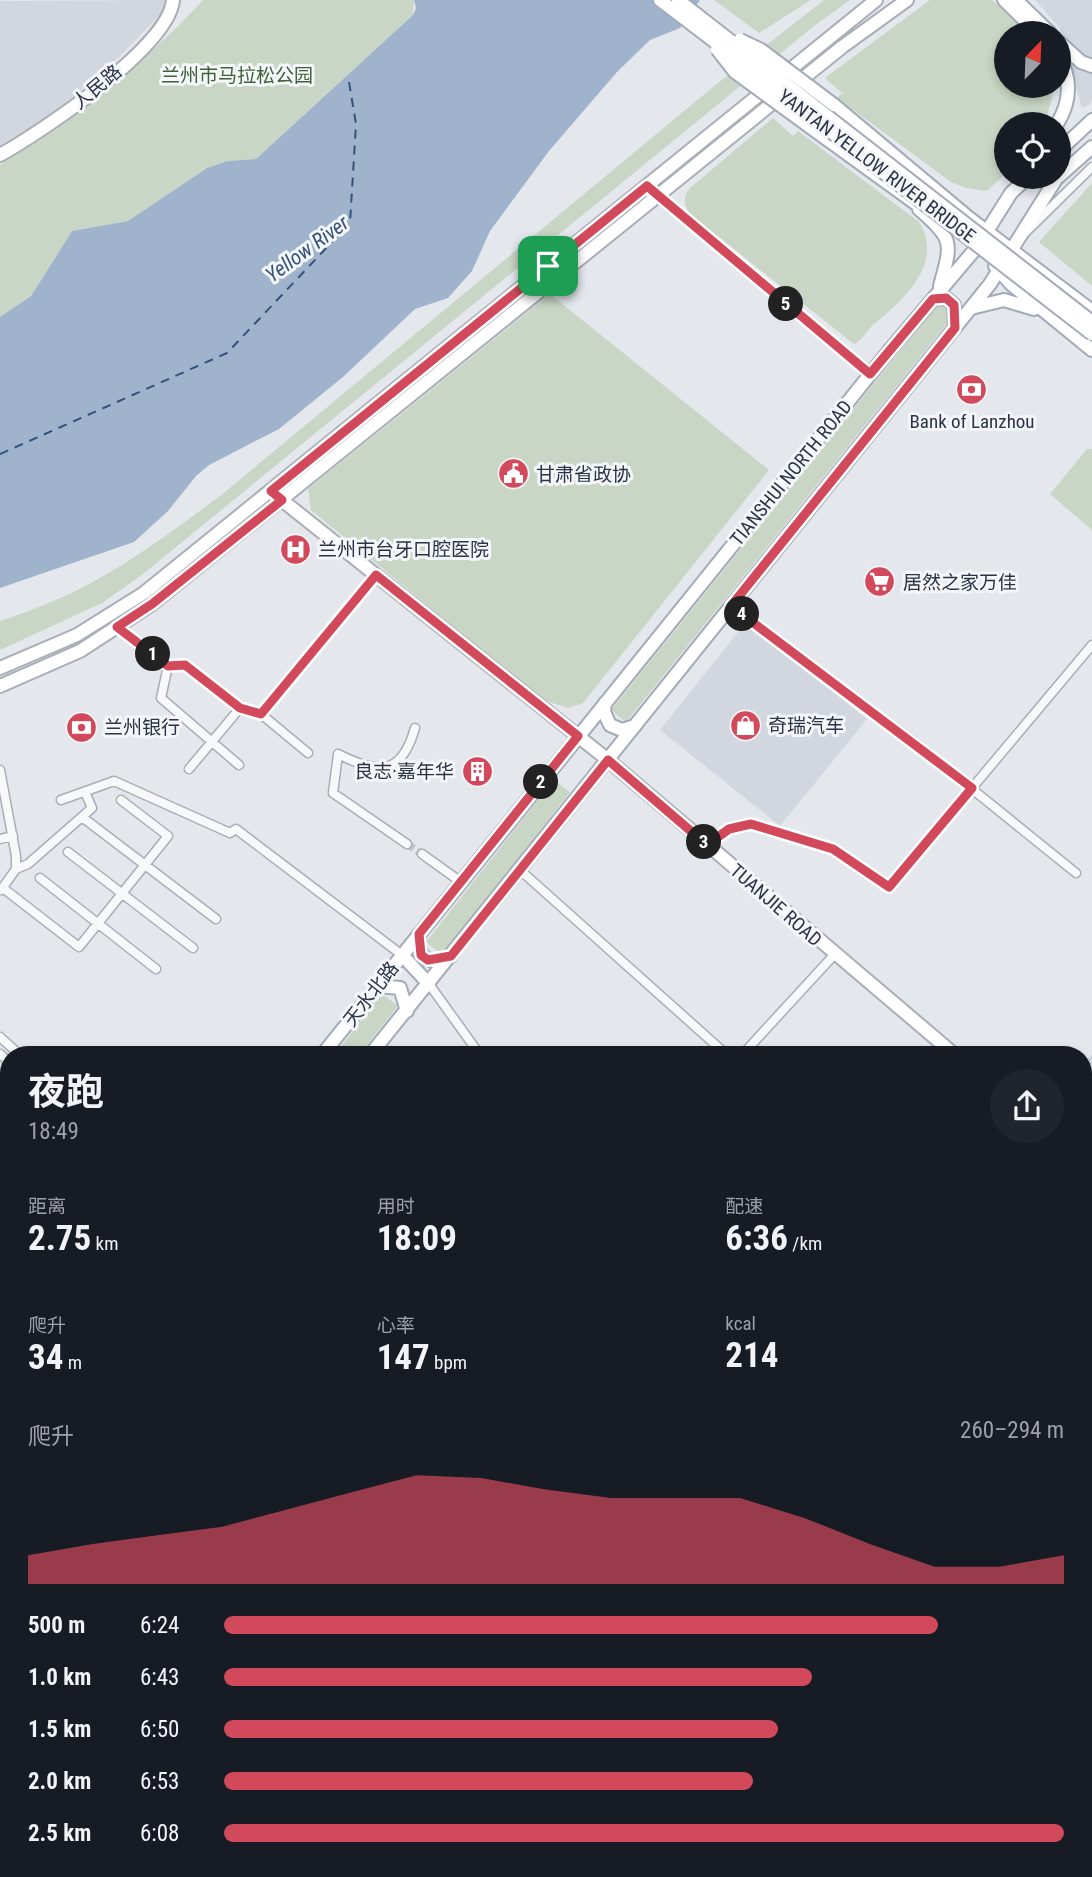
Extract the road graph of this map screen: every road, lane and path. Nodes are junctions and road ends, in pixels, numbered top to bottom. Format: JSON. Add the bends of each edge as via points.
{"nodes":[{"id":1,"x":173,"y":0,"type":"edge"},
{"id":2,"x":660,"y":0,"type":"edge"},
{"id":3,"x":678,"y":0,"type":"edge"},
{"id":4,"x":876,"y":0,"type":"edge"},
{"id":5,"x":907,"y":0,"type":"edge"},
{"id":6,"x":1004,"y":0,"type":"edge"},
{"id":7,"x":1016,"y":0,"type":"edge"},
{"id":8,"x":1026,"y":21,"type":"edge"},
{"id":9,"x":1038,"y":21,"type":"edge"},
{"id":10,"x":710,"y":31,"type":"junction"},
{"id":11,"x":1071,"y":52,"type":"edge"},
{"id":12,"x":1092,"y":66,"type":"edge"},
{"id":13,"x":1092,"y":120,"type":"edge"},
{"id":14,"x":1071,"y":140,"type":"edge"},
{"id":15,"x":1092,"y":147,"type":"edge"},
{"id":16,"x":0,"y":155,"type":"edge"},
{"id":17,"x":1092,"y":167,"type":"edge"},
{"id":18,"x":647,"y":186,"type":"junction"},
{"id":19,"x":1016,"y":189,"type":"edge"},
{"id":20,"x":659,"y":195,"type":"junction"},
{"id":21,"x":911,"y":202,"type":"junction"},
{"id":22,"x":988,"y":232,"type":"junction"},
{"id":23,"x":1019,"y":236,"type":"junction"},
{"id":24,"x":977,"y":247,"type":"junction"},
{"id":25,"x":1012,"y":252,"type":"junction"},
{"id":26,"x":999,"y":270,"type":"junction"},
{"id":27,"x":936,"y":295,"type":"junction"},
{"id":28,"x":971,"y":308,"type":"junction"},
{"id":29,"x":1092,"y":311,"type":"edge"},
{"id":30,"x":1051,"y":317,"type":"junction"},
{"id":31,"x":1092,"y":322,"type":"edge"},
{"id":32,"x":955,"y":328,"type":"junction"},
{"id":33,"x":1092,"y":334,"type":"edge"},
{"id":34,"x":1092,"y":350,"type":"edge"},
{"id":35,"x":870,"y":374,"type":"junction"},
{"id":36,"x":271,"y":491,"type":"junction"},
{"id":37,"x":282,"y":500,"type":"junction"},
{"id":38,"x":376,"y":575,"type":"junction"},
{"id":39,"x":731,"y":606,"type":"junction"},
{"id":40,"x":117,"y":627,"type":"junction"},
{"id":41,"x":1092,"y":645,"type":"edge"},
{"id":42,"x":168,"y":666,"type":"junction"},
{"id":43,"x":0,"y":668,"type":"edge"},
{"id":44,"x":0,"y":685,"type":"edge"},
{"id":45,"x":605,"y":702,"type":"junction"},
{"id":46,"x":240,"y":708,"type":"junction"},
{"id":47,"x":261,"y":714,"type":"junction"},
{"id":48,"x":635,"y":726,"type":"junction"},
{"id":49,"x":415,"y":728,"type":"dead end"},
{"id":50,"x":578,"y":736,"type":"junction"},
{"id":51,"x":212,"y":742,"type":"junction"},
{"id":52,"x":308,"y":753,"type":"dead end"},
{"id":53,"x":608,"y":760,"type":"junction"},
{"id":54,"x":239,"y":765,"type":"dead end"},
{"id":55,"x":190,"y":769,"type":"dead end"},
{"id":56,"x":0,"y":770,"type":"edge"},
{"id":57,"x":972,"y":788,"type":"junction"},
{"id":58,"x":85,"y":792,"type":"junction"},
{"id":59,"x":61,"y":800,"type":"dead end"},
{"id":60,"x":121,"y":800,"type":"dead end"},
{"id":61,"x":82,"y":817,"type":"junction"},
{"id":62,"x":13,"y":836,"type":"junction"},
{"id":63,"x":0,"y":839,"type":"edge"},
{"id":64,"x":407,"y":844,"type":"tunnel mouth"},
{"id":65,"x":707,"y":845,"type":"junction"},
{"id":66,"x":68,"y":852,"type":"dead end"},
{"id":67,"x":422,"y":854,"type":"tunnel mouth"},
{"id":68,"x":145,"y":865,"type":"junction"},
{"id":69,"x":16,"y":869,"type":"junction"},
{"id":70,"x":520,"y":870,"type":"junction"},
{"id":71,"x":1076,"y":873,"type":"dead end"},
{"id":72,"x":40,"y":878,"type":"dead end"},
{"id":73,"x":461,"y":882,"type":"junction"},
{"id":74,"x":2,"y":890,"type":"edge"},
{"id":75,"x":122,"y":894,"type":"junction"},
{"id":76,"x":216,"y":919,"type":"dead end"},
{"id":77,"x":98,"y":923,"type":"junction"},
{"id":78,"x":419,"y":934,"type":"junction"},
{"id":79,"x":193,"y":948,"type":"dead end"},
{"id":80,"x":402,"y":955,"type":"junction"},
{"id":81,"x":834,"y":955,"type":"junction"},
{"id":82,"x":451,"y":956,"type":"junction"},
{"id":83,"x":156,"y":969,"type":"dead end"},
{"id":84,"x":429,"y":984,"type":"junction"},
{"id":85,"x":378,"y":986,"type":"junction"},
{"id":86,"x":407,"y":1011,"type":"junction"},
{"id":87,"x":329,"y":1046,"type":"edge"},
{"id":88,"x":378,"y":1046,"type":"edge"},
{"id":89,"x":474,"y":1046,"type":"edge"},
{"id":90,"x":717,"y":1046,"type":"edge"},
{"id":91,"x":749,"y":1046,"type":"edge"},
{"id":92,"x":944,"y":1046,"type":"edge"}],
"edges":[{"from":1,"to":16,"type":"main road","name":"人民路","via":[[153,40],[68,111]]},
{"from":2,"to":10,"type":"main road","name":"YANTAN YELLOW RIVER BRIDGE"},
{"from":3,"to":10,"type":"main road","name":"YANTAN YELLOW RIVER BRIDGE"},
{"from":4,"to":18,"type":"main road"},
{"from":5,"to":20,"type":"main road"},
{"from":6,"to":8,"type":"main road"},
{"from":7,"to":9,"type":"main road"},
{"from":10,"to":21,"type":"main road","bridge":true,"via":[[735,72]]},
{"from":10,"to":22,"type":"main road","bridge":true,"via":[[761,50]]},
{"from":10,"to":31,"type":"main road","name":"YANTAN YELLOW RIVER BRIDGE","bridge":true},
{"from":10,"to":33,"type":"main road","name":"YANTAN YELLOW RIVER BRIDGE","bridge":true},
{"from":11,"to":12,"type":"main road"},
{"from":13,"to":14,"type":"main road"},
{"from":15,"to":23,"type":"main road","name":"TIANSHUI NORTH ROAD","via":[[1056,179]]},
{"from":17,"to":23,"type":"street"},
{"from":18,"to":20,"type":"street"},
{"from":18,"to":36,"type":"main road"},
{"from":19,"to":22,"type":"main road","name":"TIANSHUI NORTH ROAD"},
{"from":20,"to":35,"type":"street"},
{"from":20,"to":37,"type":"main road"},
{"from":21,"to":24,"type":"main road"},
{"from":21,"to":27,"type":"main road","via":[[947,236],[948,254]]},
{"from":22,"to":24,"type":"main road","name":"TIANSHUI NORTH ROAD"},
{"from":22,"to":25,"type":"main road"},
{"from":23,"to":25,"type":"main road","name":"TIANSHUI NORTH ROAD"},
{"from":24,"to":26,"type":"main road"},
{"from":24,"to":27,"type":"main road","name":"TIANSHUI NORTH ROAD"},
{"from":25,"to":26,"type":"main road","name":"TIANSHUI NORTH ROAD"},
{"from":25,"to":29,"type":"main road"},
{"from":26,"to":28,"type":"main road","name":"TIANSHUI NORTH ROAD"},
{"from":26,"to":30,"type":"main road"},
{"from":27,"to":32,"type":"main road","via":[[954,305]]},
{"from":27,"to":35,"type":"main road","name":"TIANSHUI NORTH ROAD"},
{"from":28,"to":30,"type":"main road","via":[[1004,300]]},
{"from":28,"to":32,"type":"main road","name":"TIANSHUI NORTH ROAD"},
{"from":30,"to":34,"type":"main road"},
{"from":32,"to":39,"type":"main road","name":"TIANSHUI NORTH ROAD"},
{"from":35,"to":45,"type":"main road","name":"TIANSHUI NORTH ROAD"},
{"from":36,"to":37,"type":"main road","name":"TUANJIE ROAD"},
{"from":36,"to":43,"type":"main road","via":[[144,593],[77,635]]},
{"from":37,"to":38,"type":"main road","name":"TUANJIE ROAD"},
{"from":37,"to":40,"type":"main road"},
{"from":38,"to":47,"type":"street"},
{"from":38,"to":50,"type":"main road","name":"TUANJIE ROAD"},
{"from":39,"to":48,"type":"main road","name":"TIANSHUI NORTH ROAD"},
{"from":39,"to":57,"type":"street"},
{"from":40,"to":42,"type":"street"},
{"from":40,"to":44,"type":"main road","via":[[80,651]]},
{"from":41,"to":57,"type":"street"},
{"from":42,"to":46,"type":"street","via":[[185,665]]},
{"from":42,"to":51,"type":"street","via":[[160,698]]},
{"from":45,"to":48,"type":"main road","via":[[610,725],[622,730]]},
{"from":45,"to":50,"type":"main road","name":"TIANSHUI NORTH ROAD"},
{"from":46,"to":47,"type":"street"},
{"from":46,"to":51,"type":"street"},
{"from":47,"to":52,"type":"street"},
{"from":48,"to":53,"type":"main road","name":"TIANSHUI NORTH ROAD"},
{"from":49,"to":64,"type":"street","via":[[396,764],[366,768],[338,754],[333,793]]},
{"from":50,"to":53,"type":"main road","name":"TUANJIE ROAD"},
{"from":50,"to":73,"type":"main road","name":"天水北路"},
{"from":51,"to":54,"type":"street"},
{"from":51,"to":55,"type":"street"},
{"from":53,"to":65,"type":"main road","name":"TUANJIE ROAD"},
{"from":53,"to":70,"type":"main road","name":"天水北路"},
{"from":56,"to":62,"type":"street"},
{"from":57,"to":65,"type":"street","via":[[889,887],[833,849],[751,824],[729,829]]},
{"from":57,"to":71,"type":"street"},
{"from":58,"to":59,"type":"street"},
{"from":58,"to":61,"type":"street","via":[[92,808]]},
{"from":58,"to":80,"type":"street","via":[[114,781],[230,833],[236,829]]},
{"from":60,"to":68,"type":"street","via":[[168,836]]},
{"from":61,"to":68,"type":"street"},
{"from":61,"to":69,"type":"street","via":[[29,864]]},
{"from":62,"to":63,"type":"street"},
{"from":62,"to":69,"type":"street"},
{"from":65,"to":81,"type":"main road","name":"TUANJIE ROAD"},
{"from":66,"to":75,"type":"street"},
{"from":67,"to":73,"type":"street"},
{"from":68,"to":75,"type":"street"},
{"from":68,"to":76,"type":"street"},
{"from":69,"to":74,"type":"street"},
{"from":70,"to":82,"type":"main road","name":"天水北路"},
{"from":70,"to":90,"type":"street"},
{"from":72,"to":77,"type":"street"},
{"from":73,"to":78,"type":"main road","name":"天水北路"},
{"from":74,"to":77,"type":"street","via":[[79,947]]},
{"from":75,"to":77,"type":"street"},
{"from":75,"to":79,"type":"street"},
{"from":77,"to":83,"type":"street"},
{"from":78,"to":80,"type":"main road","name":"天水北路"},
{"from":78,"to":82,"type":"main road","via":[[424,958],[434,961]]},
{"from":80,"to":84,"type":"main road"},
{"from":80,"to":85,"type":"main road","name":"天水北路"},
{"from":81,"to":91,"type":"street"},
{"from":81,"to":92,"type":"main road","name":"TUANJIE ROAD"},
{"from":82,"to":84,"type":"main road","name":"天水北路"},
{"from":84,"to":86,"type":"main road","name":"天水北路"},
{"from":84,"to":89,"type":"street"},
{"from":85,"to":86,"type":"main road","via":[[400,988]]},
{"from":85,"to":87,"type":"main road","name":"天水北路"},
{"from":86,"to":88,"type":"main road","name":"天水北路"}]}
